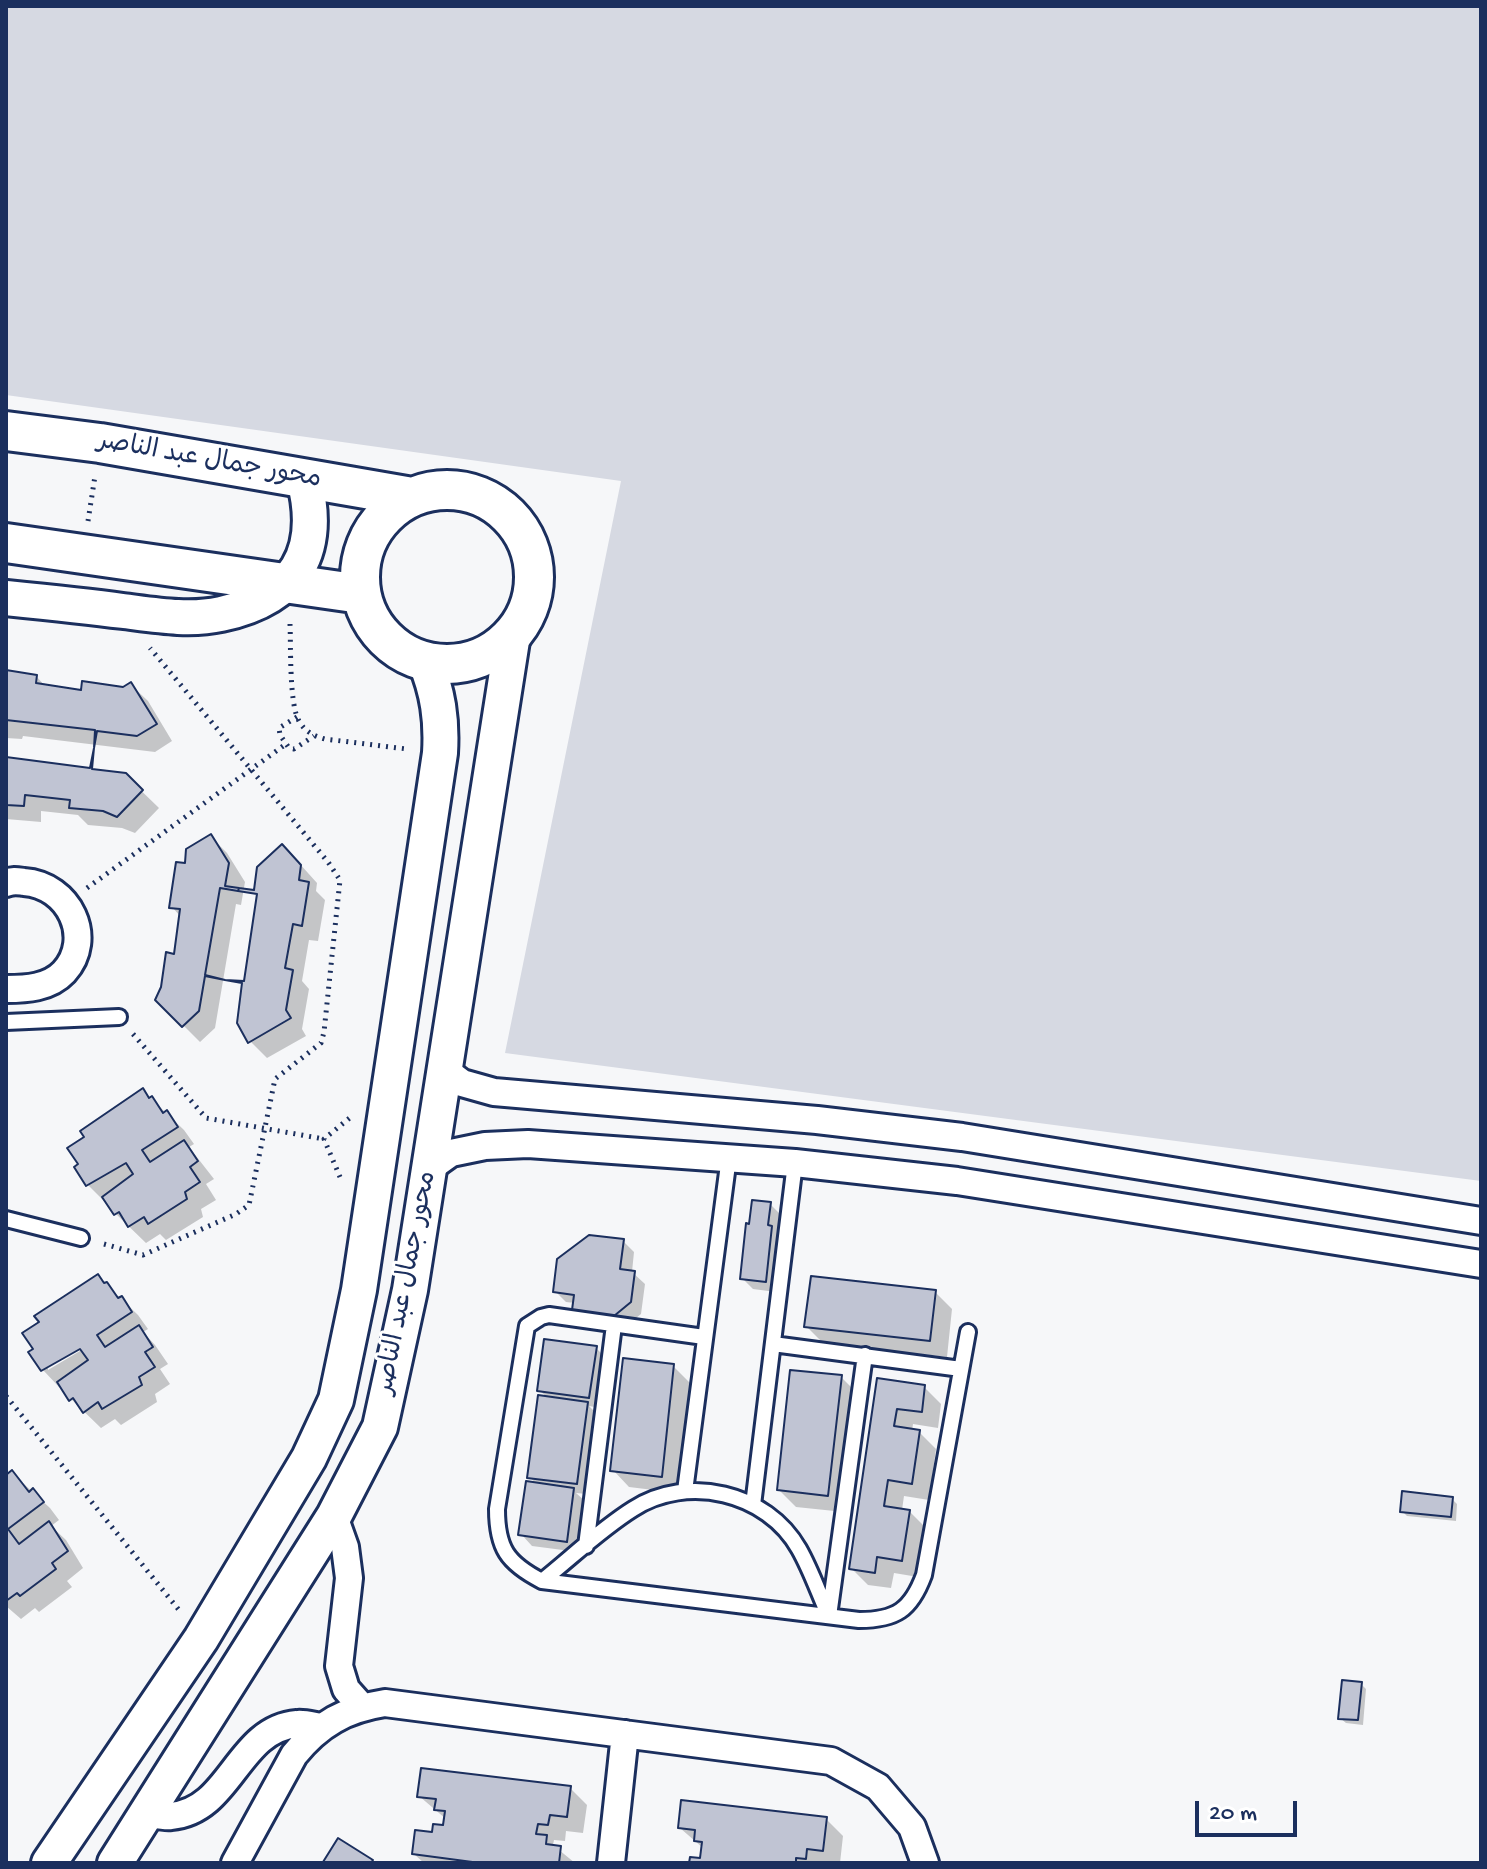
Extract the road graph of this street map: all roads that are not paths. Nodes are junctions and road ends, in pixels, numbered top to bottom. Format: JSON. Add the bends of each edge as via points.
{"nodes":[{"id":1,"x":6,"y":431,"type":"edge"},
{"id":2,"x":304,"y":479,"type":"junction"},
{"id":3,"x":412,"y":497,"type":"junction"},
{"id":4,"x":6,"y":543,"type":"edge"},
{"id":5,"x":288,"y":583,"type":"junction"},
{"id":6,"x":361,"y":594,"type":"junction"},
{"id":7,"x":6,"y":598,"type":"edge"},
{"id":8,"x":513,"y":634,"type":"junction"},
{"id":9,"x":425,"y":661,"type":"junction"},
{"id":10,"x":6,"y":883,"type":"edge"},
{"id":11,"x":6,"y":989,"type":"edge"},
{"id":12,"x":119,"y":1017,"type":"road end"},
{"id":13,"x":6,"y":1022,"type":"edge"},
{"id":14,"x":446,"y":1071,"type":"junction"},
{"id":15,"x":729,"y":1157,"type":"junction"},
{"id":16,"x":795,"y":1163,"type":"junction"},
{"id":17,"x":430,"y":1168,"type":"junction"},
{"id":18,"x":6,"y":1219,"type":"edge"},
{"id":19,"x":1481,"y":1221,"type":"edge"},
{"id":20,"x":81,"y":1238,"type":"road end"},
{"id":21,"x":1481,"y":1264,"type":"edge"},
{"id":22,"x":614,"y":1325,"type":"junction"},
{"id":23,"x":968,"y":1332,"type":"dead end"},
{"id":24,"x":704,"y":1337,"type":"junction"},
{"id":25,"x":773,"y":1344,"type":"junction"},
{"id":26,"x":865,"y":1355,"type":"junction"},
{"id":27,"x":961,"y":1369,"type":"junction"},
{"id":28,"x":685,"y":1491,"type":"junction"},
{"id":29,"x":753,"y":1505,"type":"junction"},
{"id":30,"x":334,"y":1516,"type":"junction"},
{"id":31,"x":586,"y":1546,"type":"junction"},
{"id":32,"x":542,"y":1581,"type":"junction"},
{"id":33,"x":829,"y":1616,"type":"junction"},
{"id":34,"x":362,"y":1707,"type":"junction"},
{"id":35,"x":321,"y":1727,"type":"junction"},
{"id":36,"x":625,"y":1734,"type":"junction"},
{"id":37,"x":146,"y":1813,"type":"junction"},
{"id":38,"x":49,"y":1863,"type":"edge"},
{"id":39,"x":115,"y":1863,"type":"edge"},
{"id":40,"x":235,"y":1863,"type":"edge"},
{"id":41,"x":611,"y":1863,"type":"edge"},
{"id":42,"x":925,"y":1863,"type":"edge"}],
"edges":[{"from":1,"to":2,"type":"main road","name":"محور جمال عبد الناصر"},
{"from":2,"to":3,"type":"main road","name":"محور جمال عبد الناصر"},
{"from":2,"to":5,"type":"street","via":[[311,533]]},
{"from":3,"to":6,"type":"main road","via":[[380,520],[369,537]]},
{"from":3,"to":8,"type":"main road","via":[[450,490],[469,493],[488,500],[517,525],[530,551],[535,580],[525,618]]},
{"from":4,"to":5,"type":"main road"},
{"from":5,"to":6,"type":"main road"},
{"from":5,"to":7,"type":"street","via":[[220,615],[176,617]]},
{"from":6,"to":9,"type":"main road","via":[[376,629],[406,654]]},
{"from":8,"to":9,"type":"main road","via":[[499,647],[463,663]]},
{"from":8,"to":14,"type":"street","name":"محور جمال عبد الناصر"},
{"from":9,"to":38,"type":"street","name":"محور جمال عبد الناصر","via":[[439,706],[440,753],[359,1290],[336,1400],[309,1458],[201,1639]]},
{"from":10,"to":11,"type":"street","via":[[51,888],[67,902],[76,937],[63,973],[47,984]]},
{"from":12,"to":13,"type":"lane"},
{"from":14,"to":17,"type":"street","name":"محور جمال عبد الناصر"},
{"from":14,"to":19,"type":"street","via":[[462,1083],[494,1092],[962,1137]]},
{"from":15,"to":16,"type":"street"},
{"from":15,"to":17,"type":"street","via":[[499,1145],[451,1153]]},
{"from":15,"to":24,"type":"lane"},
{"from":16,"to":21,"type":"street","via":[[957,1181]]},
{"from":16,"to":25,"type":"lane"},
{"from":17,"to":30,"type":"street","name":"محور جمال عبد الناصر","via":[[380,1427]]},
{"from":18,"to":20,"type":"lane"},
{"from":22,"to":24,"type":"lane"},
{"from":22,"to":31,"type":"lane"},
{"from":22,"to":32,"type":"lane","via":[[549,1315],[533,1320],[524,1335],[497,1532],[521,1571]]},
{"from":23,"to":27,"type":"lane"},
{"from":24,"to":28,"type":"lane"},
{"from":25,"to":26,"type":"lane"},
{"from":25,"to":29,"type":"lane"},
{"from":26,"to":27,"type":"lane"},
{"from":26,"to":33,"type":"lane"},
{"from":27,"to":33,"type":"lane","via":[[917,1596],[902,1612],[881,1620]]},
{"from":28,"to":29,"type":"lane","via":[[720,1493]]},
{"from":28,"to":31,"type":"lane","via":[[634,1508]]},
{"from":29,"to":33,"type":"lane","via":[[771,1516],[799,1548]]},
{"from":30,"to":34,"type":"street","via":[[349,1578],[339,1666],[346,1689]]},
{"from":30,"to":37,"type":"street","name":"محور جمال عبد الناصر"},
{"from":31,"to":32,"type":"lane"},
{"from":32,"to":33,"type":"lane"},
{"from":34,"to":35,"type":"street"},
{"from":34,"to":36,"type":"street","via":[[385,1703]]},
{"from":35,"to":37,"type":"street","via":[[297,1724],[272,1731],[252,1746],[212,1799],[192,1811],[170,1817]]},
{"from":35,"to":40,"type":"street","via":[[294,1755]]},
{"from":36,"to":41,"type":"street"},
{"from":36,"to":42,"type":"street","via":[[831,1761],[878,1787],[912,1827]]},
{"from":37,"to":39,"type":"street","name":"محور جمال عبد الناصر"}]}
